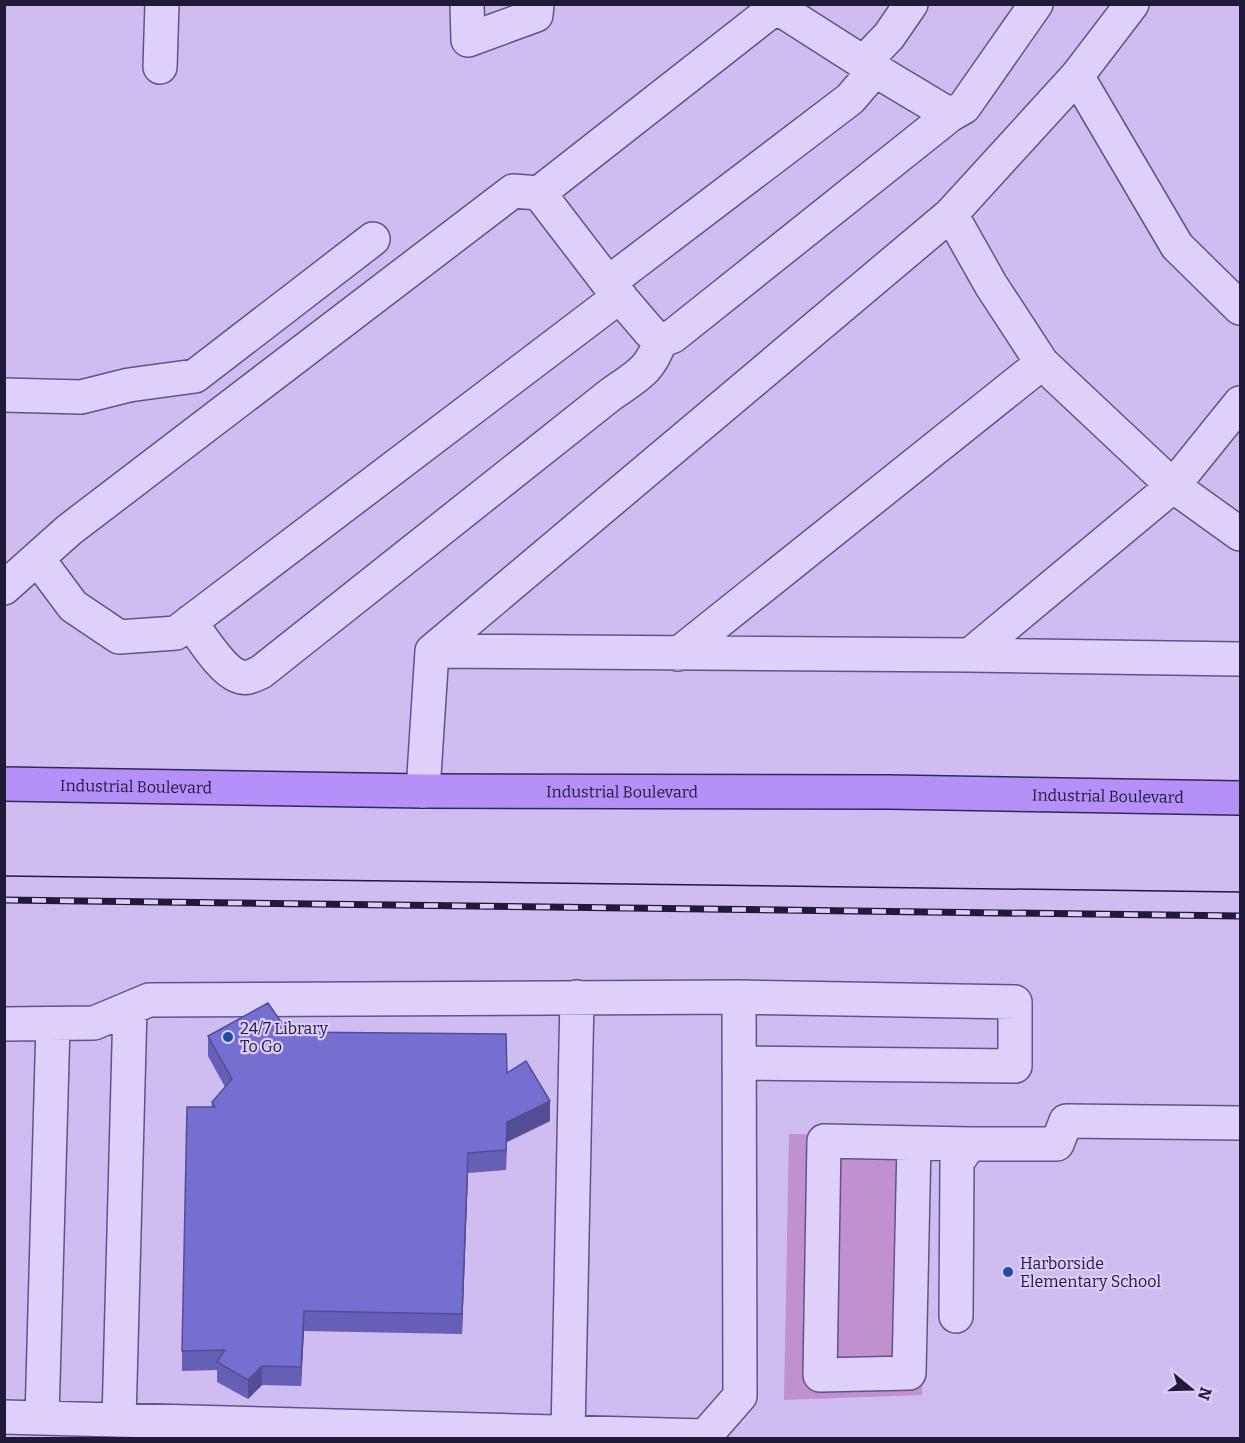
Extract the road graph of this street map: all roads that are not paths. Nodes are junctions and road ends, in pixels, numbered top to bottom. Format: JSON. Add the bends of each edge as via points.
{"nodes":[{"id":1,"x":162,"y":4,"type":"edge"},
{"id":2,"x":466,"y":4,"type":"edge"},
{"id":3,"x":537,"y":4,"type":"edge"},
{"id":4,"x":911,"y":4,"type":"edge"},
{"id":5,"x":1036,"y":4,"type":"edge"},
{"id":6,"x":1132,"y":4,"type":"edge"},
{"id":7,"x":779,"y":6,"type":"edge"},
{"id":8,"x":869,"y":66,"type":"junction"},
{"id":9,"x":160,"y":67,"type":"dead end"},
{"id":10,"x":1077,"y":76,"type":"junction"},
{"id":11,"x":950,"y":115,"type":"junction"},
{"id":12,"x":539,"y":193,"type":"junction"},
{"id":13,"x":951,"y":214,"type":"junction"},
{"id":14,"x":373,"y":239,"type":"dead end"},
{"id":15,"x":614,"y":289,"type":"junction"},
{"id":16,"x":1240,"y":308,"type":"edge"},
{"id":17,"x":660,"y":341,"type":"junction"},
{"id":18,"x":1042,"y":363,"type":"junction"},
{"id":19,"x":4,"y":395,"type":"edge"},
{"id":20,"x":1240,"y":403,"type":"edge"},
{"id":21,"x":1173,"y":486,"type":"junction"},
{"id":22,"x":1240,"y":534,"type":"edge"},
{"id":23,"x":38,"y":559,"type":"junction"},
{"id":24,"x":4,"y":588,"type":"edge"},
{"id":25,"x":190,"y":622,"type":"junction"},
{"id":26,"x":432,"y":651,"type":"junction"},
{"id":27,"x":678,"y":654,"type":"junction"},
{"id":28,"x":970,"y":655,"type":"junction"},
{"id":29,"x":1240,"y":659,"type":"edge"},
{"id":30,"x":4,"y":784,"type":"edge"},
{"id":31,"x":423,"y":791,"type":"junction"},
{"id":32,"x":1240,"y":798,"type":"edge"},
{"id":33,"x":577,"y":997,"type":"junction"},
{"id":34,"x":739,"y":997,"type":"junction"},
{"id":35,"x":130,"y":1008,"type":"junction"},
{"id":36,"x":4,"y":1024,"type":"edge"},
{"id":37,"x":53,"y":1024,"type":"junction"},
{"id":38,"x":739,"y":1063,"type":"junction"},
{"id":39,"x":1240,"y":1123,"type":"edge"},
{"id":40,"x":914,"y":1143,"type":"junction"},
{"id":41,"x":970,"y":1144,"type":"junction"},
{"id":42,"x":956,"y":1316,"type":"dead end"},
{"id":43,"x":4,"y":1417,"type":"edge"},
{"id":44,"x":42,"y":1418,"type":"junction"},
{"id":45,"x":119,"y":1420,"type":"junction"},
{"id":46,"x":568,"y":1433,"type":"junction"}],
"edges":[{"from":1,"to":9,"type":"street"},
{"from":2,"to":3,"type":"street","via":[[468,40],[536,15]]},
{"from":4,"to":8,"type":"street"},
{"from":5,"to":11,"type":"street","via":[[964,107]]},
{"from":6,"to":10,"type":"street"},
{"from":7,"to":8,"type":"street"},
{"from":7,"to":12,"type":"street"},
{"from":8,"to":11,"type":"street"},
{"from":8,"to":15,"type":"street","via":[[850,99]]},
{"from":10,"to":13,"type":"street"},
{"from":10,"to":16,"type":"street","via":[[1177,246]]},
{"from":11,"to":17,"type":"street","via":[[673,336]]},
{"from":12,"to":15,"type":"street"},
{"from":12,"to":23,"type":"street","via":[[513,191],[69,530]]},
{"from":13,"to":18,"type":"street"},
{"from":13,"to":26,"type":"street"},
{"from":14,"to":19,"type":"street","via":[[195,376],[129,385],[81,397]]},
{"from":15,"to":17,"type":"street"},
{"from":15,"to":25,"type":"street"},
{"from":17,"to":25,"type":"street","via":[[647,369],[261,672],[249,678],[238,676],[222,663]]},
{"from":18,"to":21,"type":"street"},
{"from":18,"to":27,"type":"street"},
{"from":20,"to":21,"type":"street"},
{"from":21,"to":22,"type":"street"},
{"from":21,"to":28,"type":"street"},
{"from":23,"to":24,"type":"street"},
{"from":23,"to":25,"type":"street","via":[[73,606],[119,637],[177,633]]},
{"from":26,"to":27,"type":"street"},
{"from":26,"to":31,"type":"street"},
{"from":27,"to":28,"type":"street"},
{"from":28,"to":29,"type":"street"},
{"from":30,"to":31,"type":"main road","name":"Industrial Boulevard"},
{"from":31,"to":32,"type":"main road","name":"Industrial Boulevard","via":[[890,792]]},
{"from":33,"to":34,"type":"street"},
{"from":33,"to":35,"type":"street","via":[[149,999]]},
{"from":33,"to":46,"type":"street"},
{"from":34,"to":38,"type":"street"},
{"from":34,"to":38,"type":"street","via":[[1015,1002],[1015,1066]]},
{"from":35,"to":37,"type":"street","via":[[94,1023]]},
{"from":35,"to":45,"type":"street"},
{"from":36,"to":37,"type":"street"},
{"from":37,"to":44,"type":"street"},
{"from":38,"to":46,"type":"street","via":[[740,1396],[705,1436]]},
{"from":39,"to":41,"type":"street","via":[[1066,1121],[1057,1144]]},
{"from":40,"to":40,"type":"street","via":[[824,1141],[820,1375],[909,1373]]},
{"from":40,"to":41,"type":"street"},
{"from":41,"to":42,"type":"street","via":[[957,1162]]},
{"from":43,"to":44,"type":"street"},
{"from":44,"to":45,"type":"street"},
{"from":45,"to":46,"type":"street"}]}
